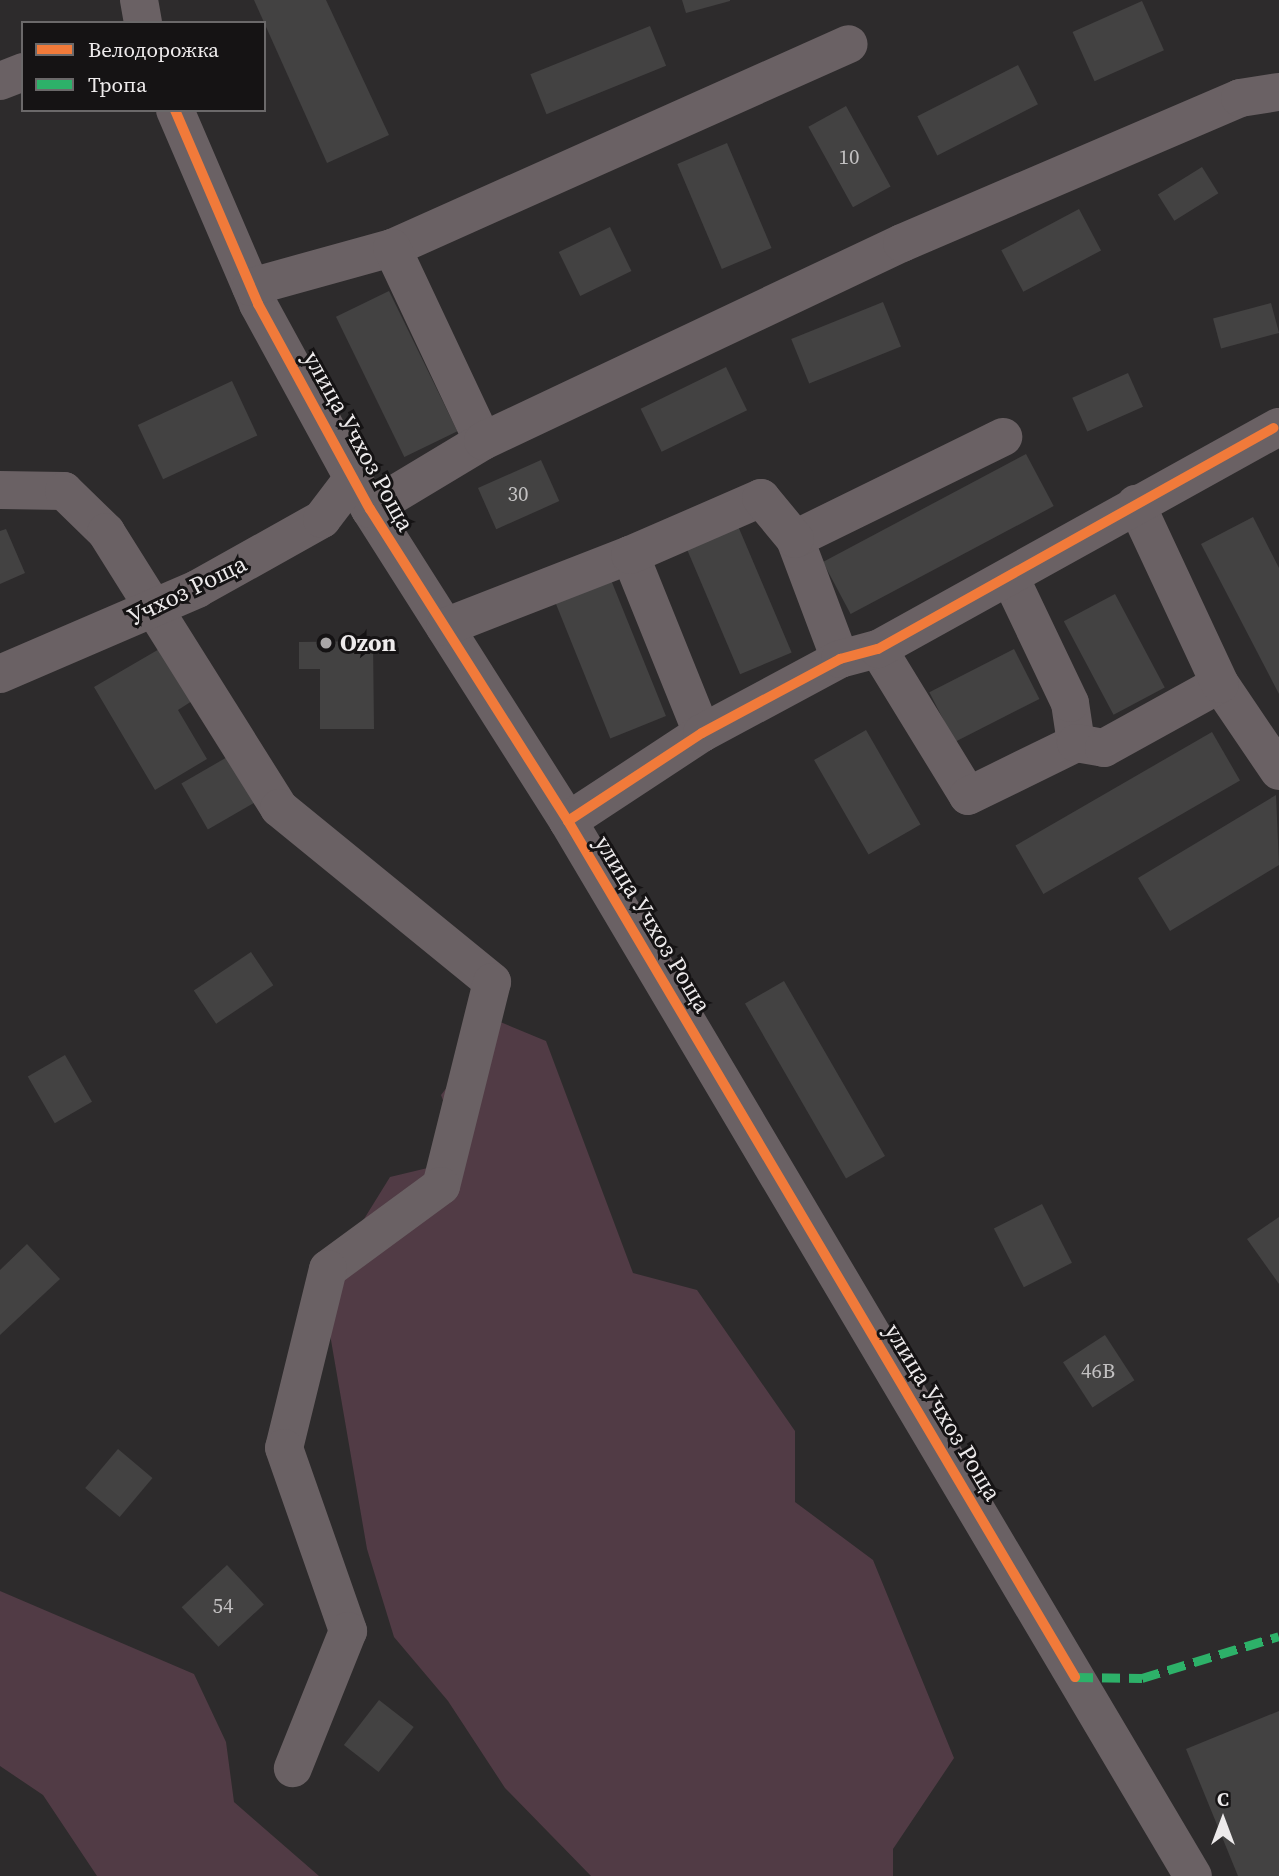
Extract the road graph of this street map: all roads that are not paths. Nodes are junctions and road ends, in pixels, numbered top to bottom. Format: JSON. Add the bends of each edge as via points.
{"nodes":[{"id":1,"x":139,"y":0,"type":"edge"},
{"id":2,"x":144,"y":21,"type":"edge"},
{"id":3,"x":849,"y":44,"type":"dead end"},
{"id":4,"x":21,"y":73,"type":"edge"},
{"id":5,"x":0,"y":81,"type":"edge"},
{"id":6,"x":1279,"y":92,"type":"edge"},
{"id":7,"x":176,"y":112,"type":"edge"},
{"id":8,"x":392,"y":248,"type":"junction"},
{"id":9,"x":251,"y":287,"type":"junction"},
{"id":10,"x":1276,"y":427,"type":"edge"},
{"id":11,"x":1003,"y":437,"type":"dead end"},
{"id":12,"x":483,"y":441,"type":"junction"},
{"id":13,"x":0,"y":490,"type":"edge"},
{"id":14,"x":362,"y":493,"type":"junction"},
{"id":15,"x":1136,"y":504,"type":"junction"},
{"id":16,"x":795,"y":539,"type":"junction"},
{"id":17,"x":630,"y":555,"type":"junction"},
{"id":18,"x":1010,"y":576,"type":"junction"},
{"id":19,"x":152,"y":608,"type":"junction"},
{"id":20,"x":445,"y":627,"type":"junction"},
{"id":21,"x":878,"y":649,"type":"junction"},
{"id":22,"x":840,"y":659,"type":"junction"},
{"id":23,"x":0,"y":674,"type":"edge"},
{"id":24,"x":1220,"y":684,"type":"junction"},
{"id":25,"x":702,"y":733,"type":"junction"},
{"id":26,"x":1076,"y":743,"type":"junction"},
{"id":27,"x":1279,"y":771,"type":"edge"},
{"id":28,"x":568,"y":821,"type":"junction"},
{"id":29,"x":293,"y":1768,"type":"dead end"},
{"id":30,"x":1193,"y":1876,"type":"edge"}],
"edges":[{"from":1,"to":2,"type":"street"},
{"from":3,"to":8,"type":"street"},
{"from":4,"to":5,"type":"street"},
{"from":6,"to":12,"type":"street","via":[[1240,98],[902,243]]},
{"from":7,"to":9,"type":"street","name":"улица Учхоз Роща"},
{"from":8,"to":9,"type":"street"},
{"from":8,"to":12,"type":"street"},
{"from":9,"to":14,"type":"street","name":"улица Учхоз Роща"},
{"from":10,"to":15,"type":"street"},
{"from":11,"to":16,"type":"street"},
{"from":12,"to":14,"type":"street"},
{"from":13,"to":19,"type":"street","via":[[64,491],[106,532]]},
{"from":14,"to":19,"type":"street","name":"Учхоз Роща","via":[[322,519]]},
{"from":14,"to":20,"type":"street","name":"улица Учхоз Роща"},
{"from":15,"to":18,"type":"street"},
{"from":15,"to":24,"type":"street"},
{"from":16,"to":17,"type":"street","via":[[761,498]]},
{"from":16,"to":22,"type":"street"},
{"from":17,"to":20,"type":"street"},
{"from":17,"to":25,"type":"street"},
{"from":18,"to":21,"type":"street"},
{"from":18,"to":26,"type":"street","via":[[1070,703]]},
{"from":19,"to":23,"type":"street","name":"Учхоз Роща"},
{"from":19,"to":29,"type":"street","via":[[279,808],[492,982],[441,1186],[328,1269],[284,1448],[348,1631]]},
{"from":20,"to":28,"type":"street","name":"улица Учхоз Роща"},
{"from":21,"to":22,"type":"street"},
{"from":21,"to":26,"type":"street","via":[[968,796]]},
{"from":22,"to":25,"type":"street"},
{"from":24,"to":26,"type":"street","via":[[1104,748]]},
{"from":24,"to":27,"type":"street"},
{"from":25,"to":28,"type":"street"},
{"from":28,"to":30,"type":"street","name":"улица Учхоз Роща"}]}
